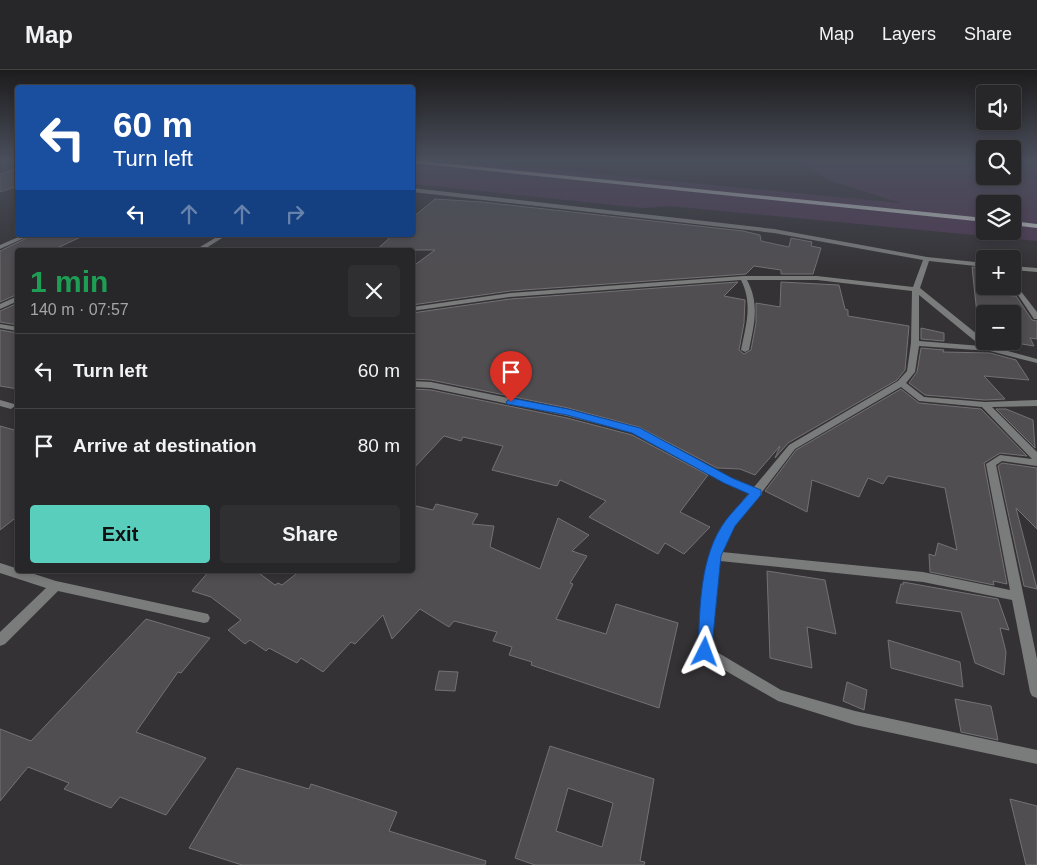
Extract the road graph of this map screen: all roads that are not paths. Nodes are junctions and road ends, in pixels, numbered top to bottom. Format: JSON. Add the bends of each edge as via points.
{"nodes":[{"id":1,"x":475,"y":197,"type":"edge"},
{"id":2,"x":763,"y":197,"type":"edge"},
{"id":3,"x":976,"y":219,"type":"edge"},
{"id":4,"x":1021,"y":224,"type":"edge"},
{"id":5,"x":1037,"y":226,"type":"edge"},
{"id":6,"x":23,"y":237,"type":"edge"},
{"id":7,"x":221,"y":237,"type":"edge"},
{"id":8,"x":0,"y":247,"type":"edge"},
{"id":9,"x":201,"y":248,"type":"edge"},
{"id":10,"x":927,"y":259,"type":"junction"},
{"id":11,"x":976,"y":264,"type":"edge"},
{"id":12,"x":1021,"y":269,"type":"edge"},
{"id":13,"x":1037,"y":270,"type":"edge"},
{"id":14,"x":743,"y":278,"type":"junction"},
{"id":15,"x":916,"y":289,"type":"junction"},
{"id":16,"x":1021,"y":295,"type":"edge"},
{"id":17,"x":15,"y":300,"type":"edge"},
{"id":18,"x":0,"y":307,"type":"edge"},
{"id":19,"x":415,"y":309,"type":"edge"},
{"id":20,"x":1037,"y":317,"type":"edge"},
{"id":21,"x":0,"y":326,"type":"edge"},
{"id":22,"x":15,"y":328,"type":"edge"},
{"id":23,"x":976,"y":338,"type":"edge"},
{"id":24,"x":915,"y":343,"type":"junction"},
{"id":25,"x":976,"y":348,"type":"edge"},
{"id":26,"x":745,"y":350,"type":"dead end"},
{"id":27,"x":994,"y":350,"type":"edge"},
{"id":28,"x":1037,"y":361,"type":"edge"},
{"id":29,"x":901,"y":383,"type":"junction"},
{"id":30,"x":415,"y":384,"type":"edge"},
{"id":31,"x":1037,"y":403,"type":"edge"},
{"id":32,"x":0,"y":404,"type":"edge"},
{"id":33,"x":11,"y":406,"type":"dead end"},
{"id":34,"x":985,"y":406,"type":"junction"},
{"id":35,"x":1037,"y":458,"type":"edge"},
{"id":36,"x":1037,"y":463,"type":"edge"},
{"id":37,"x":757,"y":492,"type":"junction"},
{"id":38,"x":715,"y":556,"type":"junction"},
{"id":39,"x":0,"y":568,"type":"edge"},
{"id":40,"x":15,"y":573,"type":"edge"},
{"id":41,"x":16,"y":573,"type":"edge"},
{"id":42,"x":56,"y":586,"type":"junction"},
{"id":43,"x":1017,"y":596,"type":"junction"},
{"id":44,"x":204,"y":618,"type":"dead end"},
{"id":45,"x":0,"y":640,"type":"edge"},
{"id":46,"x":1037,"y":692,"type":"edge"},
{"id":47,"x":1037,"y":757,"type":"edge"}],
"edges":[{"from":1,"to":10,"type":"street","via":[[774,231]]},
{"from":2,"to":3,"type":"main road"},
{"from":4,"to":5,"type":"main road"},
{"from":6,"to":8,"type":"street"},
{"from":7,"to":9,"type":"street"},
{"from":10,"to":11,"type":"street"},
{"from":10,"to":15,"type":"street"},
{"from":12,"to":13,"type":"street"},
{"from":14,"to":15,"type":"street","via":[[817,278]]},
{"from":14,"to":19,"type":"street","via":[[510,295]]},
{"from":14,"to":26,"type":"street","via":[[754,306]]},
{"from":15,"to":23,"type":"street"},
{"from":15,"to":24,"type":"street"},
{"from":16,"to":20,"type":"street"},
{"from":17,"to":18,"type":"street"},
{"from":21,"to":22,"type":"street"},
{"from":24,"to":25,"type":"street"},
{"from":24,"to":29,"type":"street","via":[[911,372]]},
{"from":27,"to":28,"type":"street"},
{"from":29,"to":34,"type":"street","via":[[922,399]]},
{"from":29,"to":37,"type":"street","via":[[792,447]]},
{"from":30,"to":37,"type":"street","via":[[568,412],[636,431]]},
{"from":31,"to":34,"type":"street"},
{"from":32,"to":33,"type":"street"},
{"from":34,"to":35,"type":"street"},
{"from":36,"to":43,"type":"street","via":[[1000,458],[991,464]]},
{"from":37,"to":38,"type":"street","via":[[730,524]]},
{"from":38,"to":43,"type":"street","via":[[922,577]]},
{"from":38,"to":47,"type":"street","via":[[705,652],[778,695],[855,718]]},
{"from":39,"to":40,"type":"street"},
{"from":41,"to":42,"type":"street"},
{"from":42,"to":44,"type":"street"},
{"from":42,"to":45,"type":"street"},
{"from":43,"to":46,"type":"street"}]}
